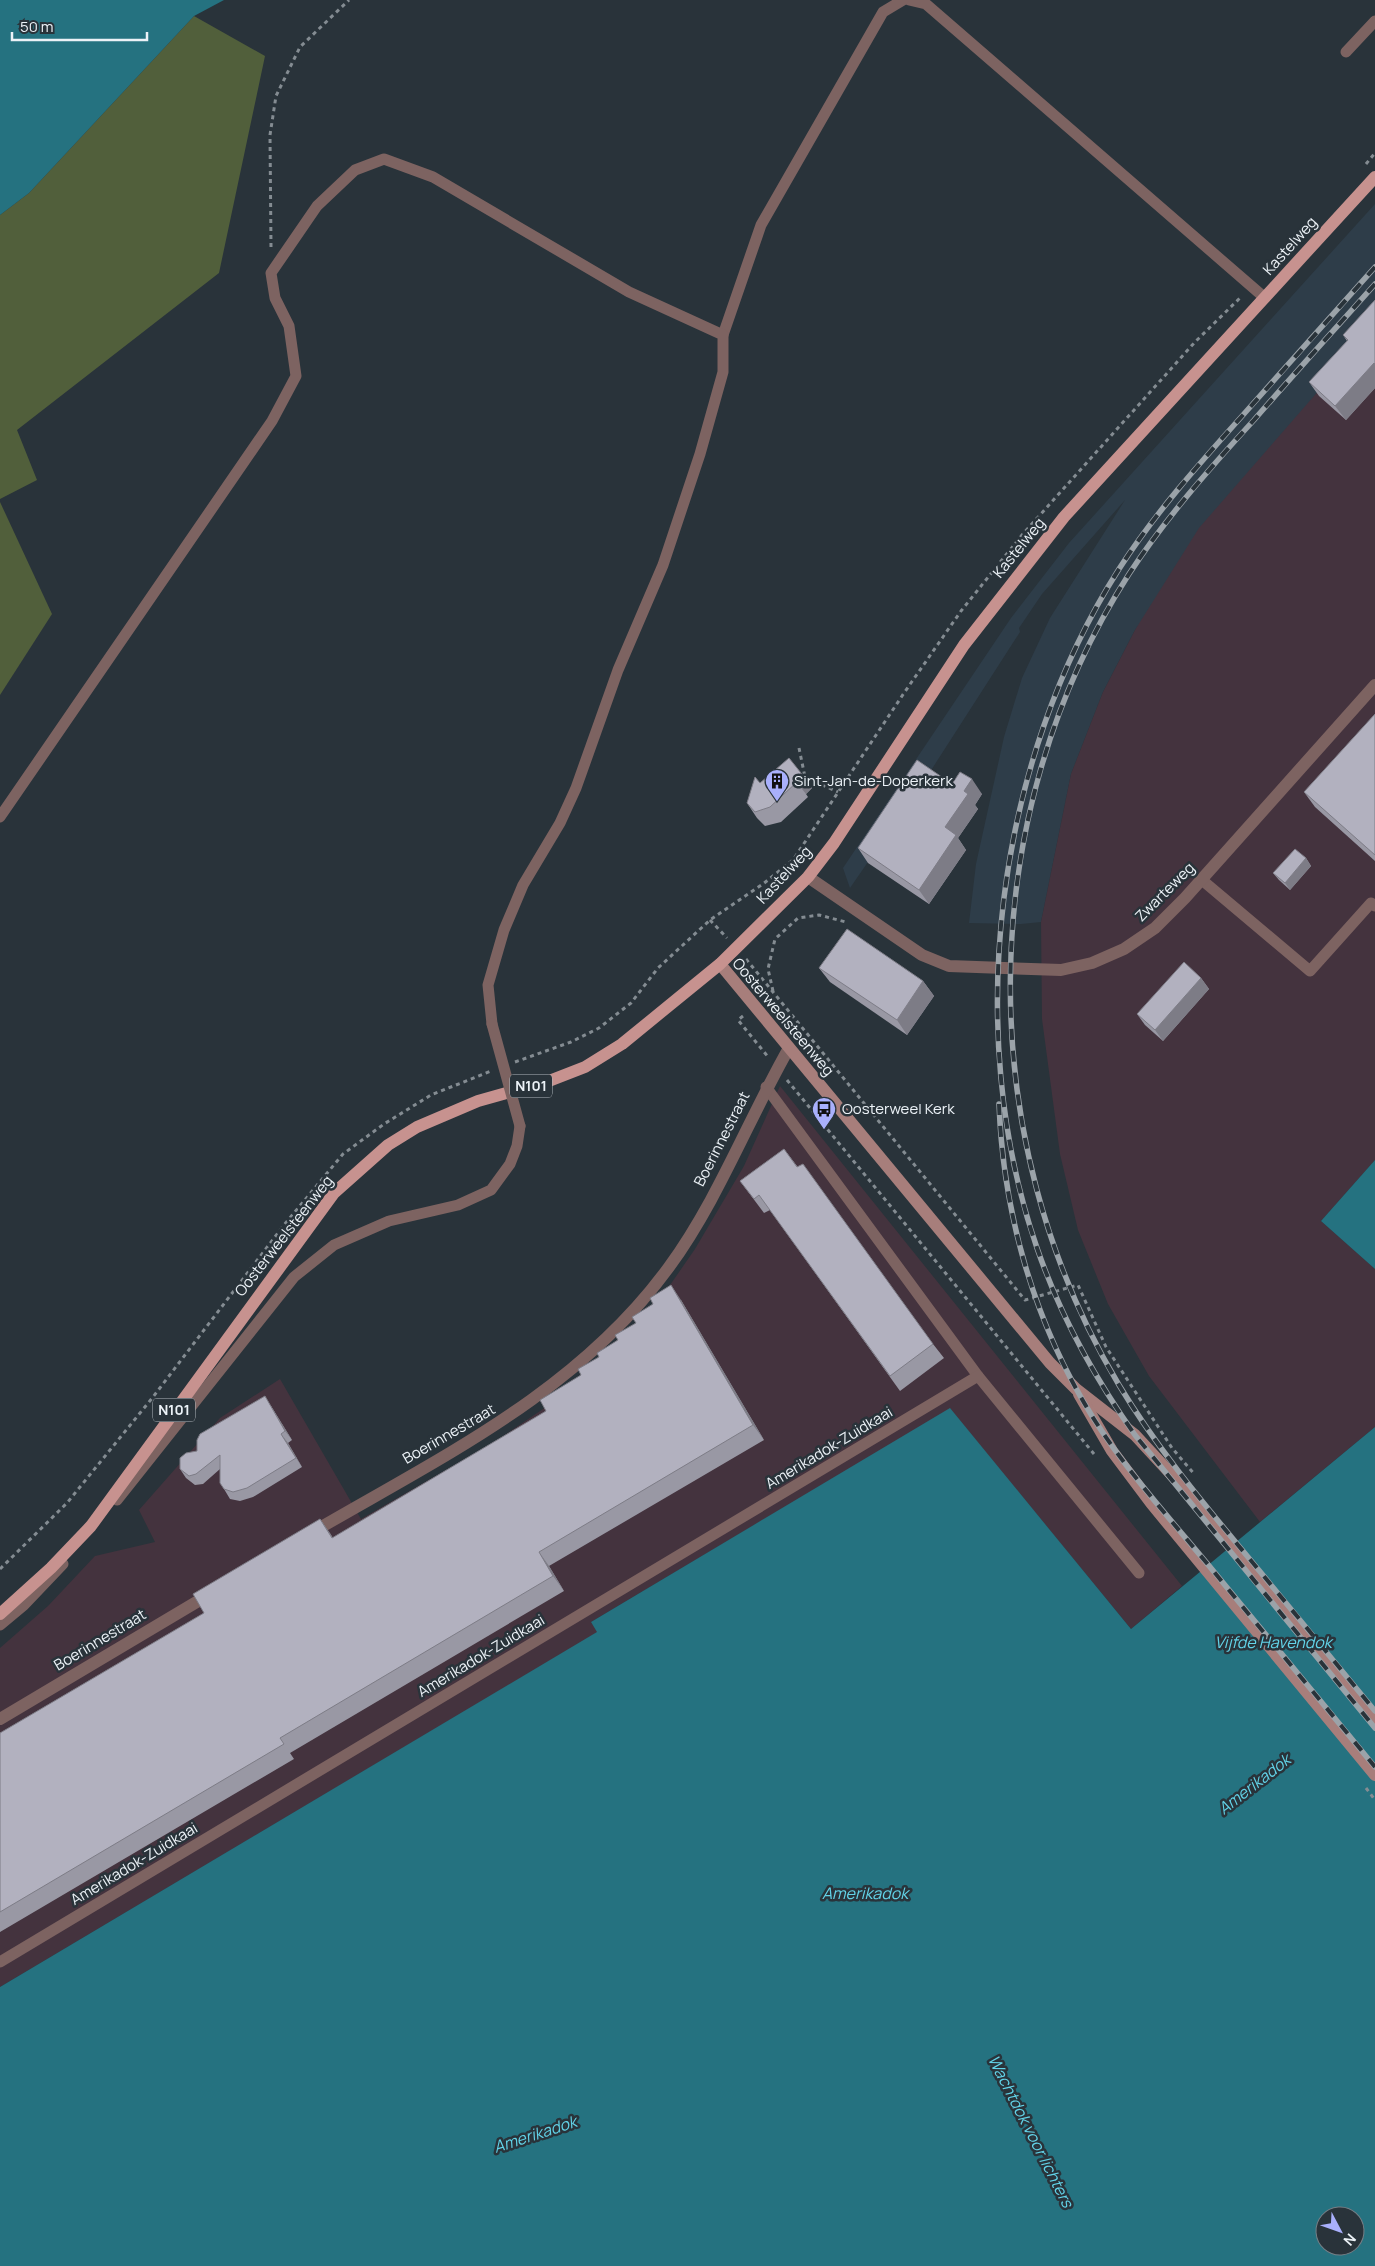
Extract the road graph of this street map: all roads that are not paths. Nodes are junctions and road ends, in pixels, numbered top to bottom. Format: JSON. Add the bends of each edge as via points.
{"nodes":[{"id":1,"x":903,"y":0,"type":"edge"},
{"id":2,"x":909,"y":0,"type":"edge"},
{"id":3,"x":1375,"y":21,"type":"edge"},
{"id":4,"x":1346,"y":52,"type":"dead end"},
{"id":5,"x":1375,"y":177,"type":"edge"},
{"id":6,"x":1264,"y":298,"type":"junction"},
{"id":7,"x":723,"y":335,"type":"junction"},
{"id":8,"x":1375,"y":685,"type":"edge"},
{"id":9,"x":0,"y":818,"type":"edge"},
{"id":10,"x":808,"y":877,"type":"junction"},
{"id":11,"x":1202,"y":880,"type":"junction"},
{"id":12,"x":1375,"y":906,"type":"edge"},
{"id":13,"x":720,"y":964,"type":"junction"},
{"id":14,"x":789,"y":1048,"type":"junction"},
{"id":15,"x":766,"y":1087,"type":"junction"},
{"id":16,"x":978,"y":1376,"type":"junction"},
{"id":17,"x":1076,"y":1388,"type":"junction"},
{"id":18,"x":302,"y":1539,"type":"edge"},
{"id":19,"x":1140,"y":1573,"type":"dead end"},
{"id":20,"x":219,"y":1588,"type":"edge"},
{"id":21,"x":0,"y":1614,"type":"edge"},
{"id":22,"x":0,"y":1625,"type":"edge"},
{"id":23,"x":0,"y":1718,"type":"edge"},
{"id":24,"x":1375,"y":1720,"type":"edge"},
{"id":25,"x":1375,"y":1775,"type":"edge"},
{"id":26,"x":0,"y":1962,"type":"edge"}],
"edges":[{"from":1,"to":7,"type":"lane","via":[[883,12],[761,226]]},
{"from":2,"to":6,"type":"lane","via":[[926,4]]},
{"from":3,"to":4,"type":"lane"},
{"from":5,"to":6,"type":"main road","name":"Kastelweg"},
{"from":6,"to":10,"type":"main road","name":"Kastelweg","via":[[1064,518],[1014,580],[964,646],[834,844]]},
{"from":7,"to":9,"type":"lane","via":[[629,292],[433,177],[384,158],[355,170],[317,206],[271,273],[275,298],[289,326],[296,376],[272,421]]},
{"from":7,"to":22,"type":"lane","bridge":true,"via":[[723,372],[663,565],[618,670],[576,788],[560,823],[523,885],[504,930],[488,985],[492,1024],[520,1126],[510,1164],[491,1190],[458,1205],[389,1221],[334,1245],[294,1277],[178,1420],[89,1537],[24,1605]]},
{"from":8,"to":11,"type":"street","name":"Zwarteweg"},
{"from":10,"to":11,"type":"street","name":"Zwarteweg","via":[[922,955],[949,966],[1061,970],[1092,963],[1124,949],[1155,928]]},
{"from":10,"to":13,"type":"main road","name":"Kastelweg"},
{"from":11,"to":12,"type":"lane","via":[[1310,971],[1371,903]]},
{"from":13,"to":14,"type":"main road","name":"Oosterweelsteenweg"},
{"from":13,"to":21,"type":"main road","name":"Oosterweelsteenweg","number":"N101","via":[[622,1044],[585,1067],[478,1102],[417,1127],[388,1145],[360,1169],[334,1193],[91,1526]]},
{"from":14,"to":15,"type":"street","name":"Boerinnestraat"},
{"from":14,"to":17,"type":"main road","name":"Oosterweelsteenweg","via":[[1050,1363]]},
{"from":15,"to":16,"type":"lane"},
{"from":15,"to":18,"type":"street","name":"Boerinnestraat","via":[[698,1222],[643,1302],[605,1342],[511,1416]]},
{"from":16,"to":19,"type":"lane"},
{"from":16,"to":26,"type":"lane","name":"Amerikadok-Zuidkaai"},
{"from":17,"to":24,"type":"main road","name":"Oosterweelsteenweg","via":[[1135,1435],[1208,1516]]},
{"from":17,"to":25,"type":"main road","name":"Oosterweelsteenweg","via":[[1112,1451],[1180,1539]]},
{"from":20,"to":23,"type":"street","name":"Boerinnestraat"}]}
